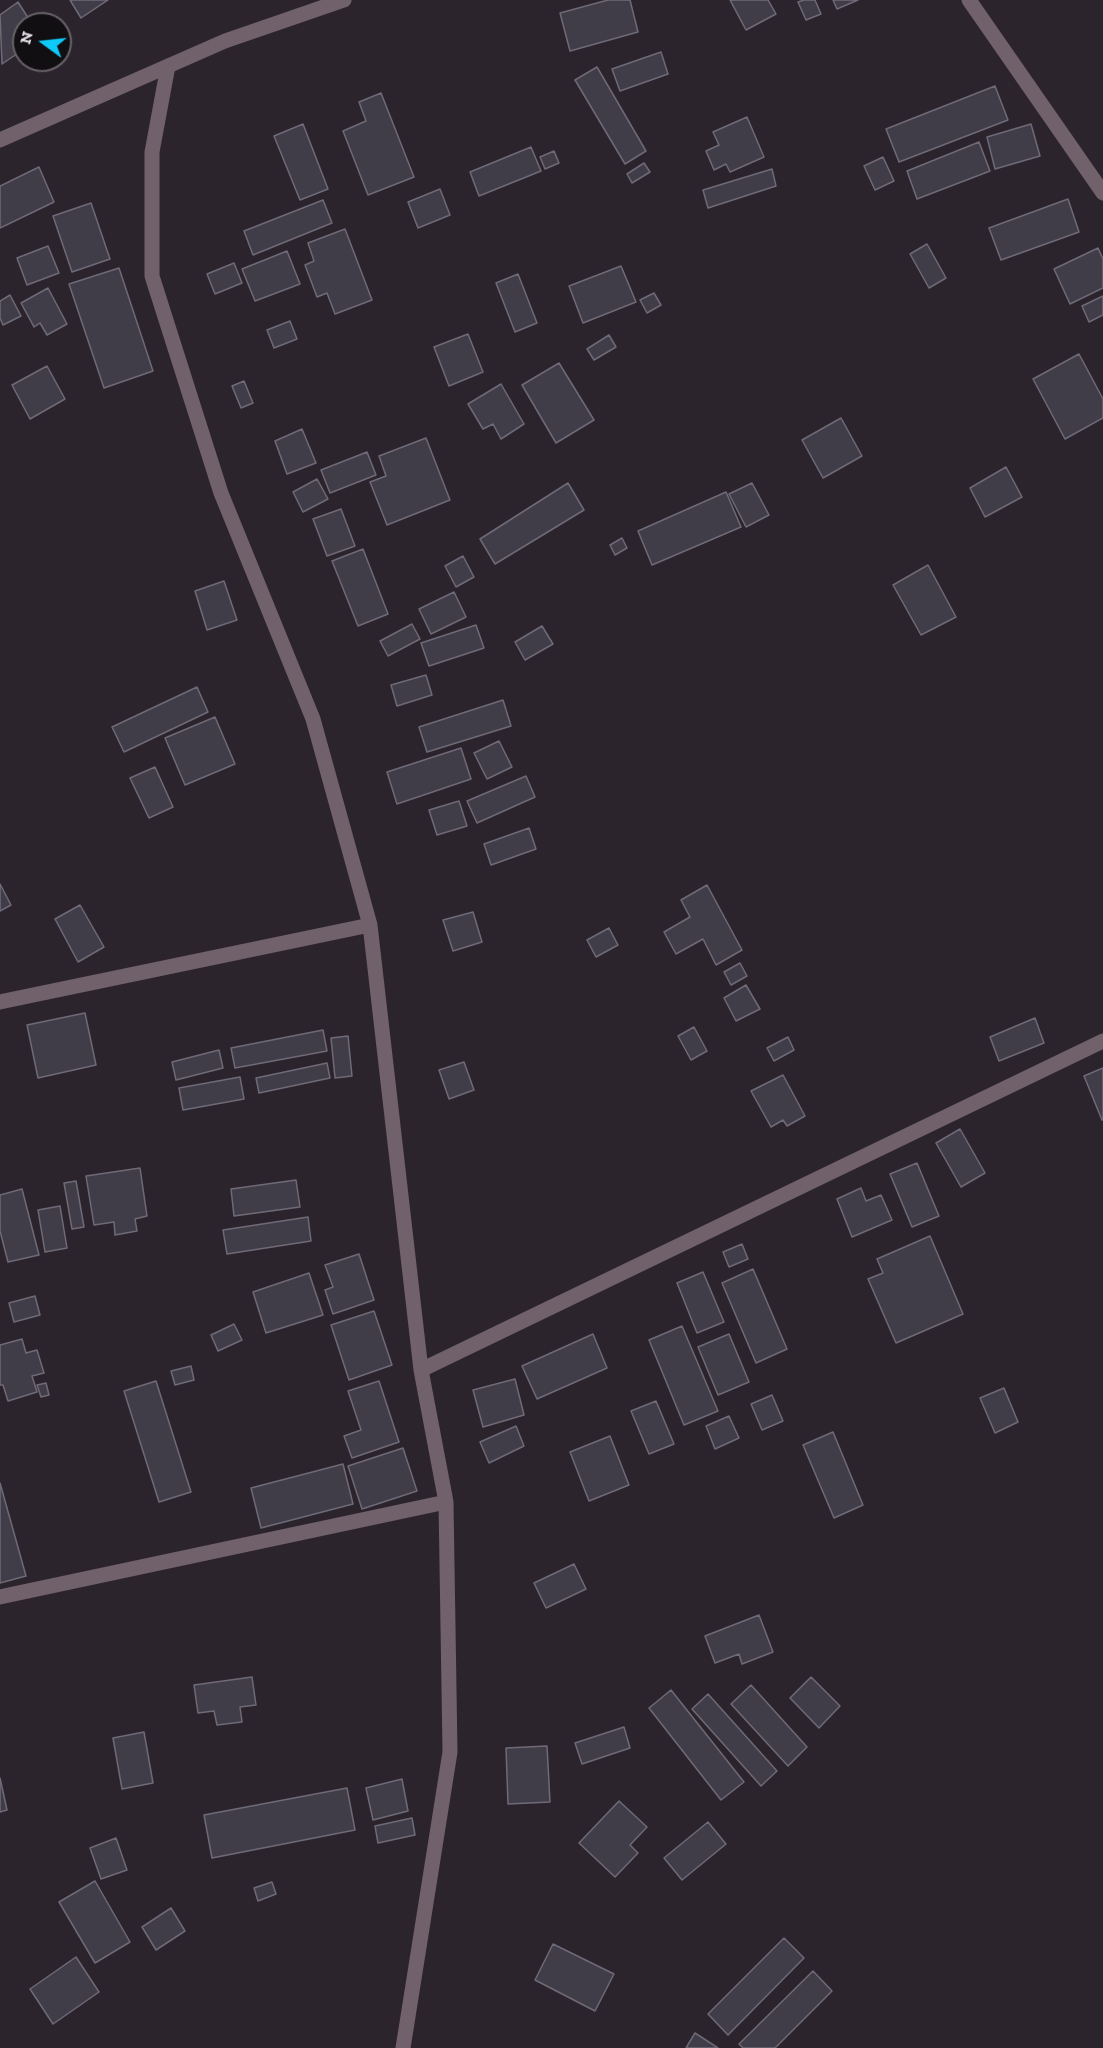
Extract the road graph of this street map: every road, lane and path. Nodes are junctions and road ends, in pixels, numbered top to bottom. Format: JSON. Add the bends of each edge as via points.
{"nodes":[{"id":1,"x":344,"y":0,"type":"edge"},
{"id":2,"x":969,"y":0,"type":"edge"},
{"id":3,"x":168,"y":66,"type":"junction"},
{"id":4,"x":0,"y":140,"type":"edge"},
{"id":5,"x":1103,"y":193,"type":"edge"},
{"id":6,"x":370,"y":925,"type":"junction"},
{"id":7,"x":0,"y":1002,"type":"edge"},
{"id":8,"x":1103,"y":1041,"type":"edge"},
{"id":9,"x":421,"y":1370,"type":"junction"},
{"id":10,"x":446,"y":1502,"type":"junction"},
{"id":11,"x":0,"y":1597,"type":"edge"},
{"id":12,"x":403,"y":2048,"type":"edge"}],
"edges":[{"from":1,"to":3,"type":"street","via":[[225,41]]},
{"from":2,"to":5,"type":"street"},
{"from":3,"to":4,"type":"street"},
{"from":3,"to":6,"type":"street","via":[[152,152],[152,276],[221,494],[313,719]]},
{"from":6,"to":7,"type":"street"},
{"from":6,"to":9,"type":"street"},
{"from":8,"to":9,"type":"street"},
{"from":9,"to":10,"type":"street"},
{"from":10,"to":11,"type":"street"},
{"from":10,"to":12,"type":"street","via":[[450,1752]]}]}
